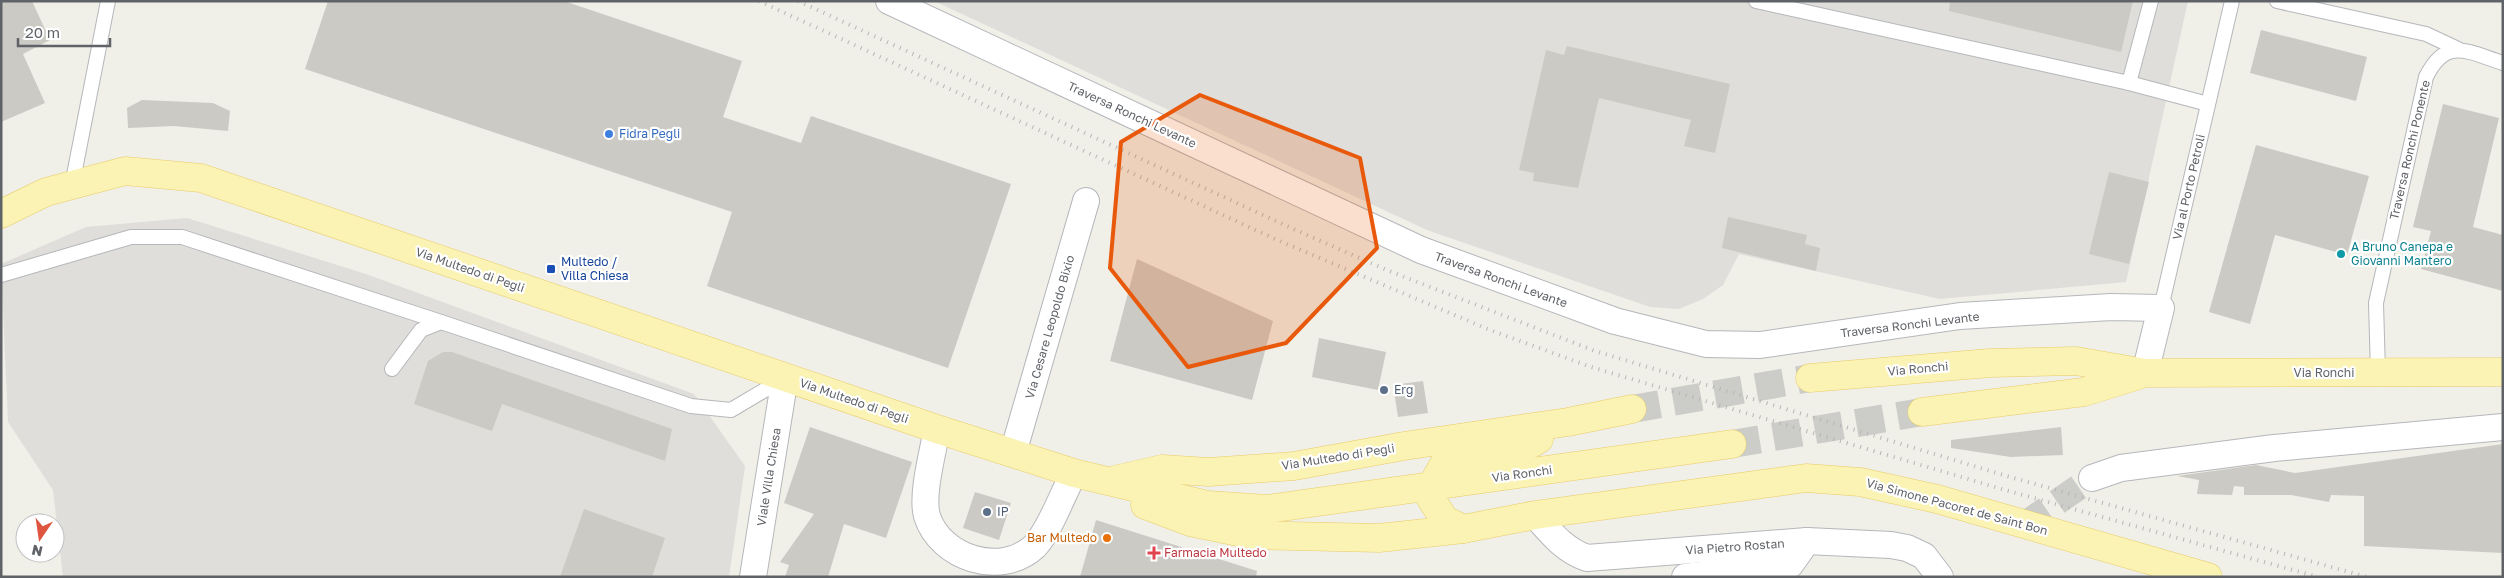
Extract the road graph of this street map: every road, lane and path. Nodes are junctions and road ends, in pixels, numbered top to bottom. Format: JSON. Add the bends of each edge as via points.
{"nodes":[{"id":1,"x":108,"y":1,"type":"edge"},
{"id":2,"x":889,"y":1,"type":"edge"},
{"id":3,"x":1756,"y":1,"type":"edge"},
{"id":4,"x":2151,"y":1,"type":"edge"},
{"id":5,"x":2232,"y":1,"type":"edge"},
{"id":6,"x":2277,"y":1,"type":"edge"},
{"id":7,"x":1771,"y":3,"type":"edge"},
{"id":8,"x":2458,"y":49,"type":"junction"},
{"id":9,"x":2503,"y":63,"type":"edge"},
{"id":10,"x":2129,"y":83,"type":"junction"},
{"id":11,"x":2208,"y":104,"type":"junction"},
{"id":12,"x":72,"y":185,"type":"junction"},
{"id":13,"x":1086,"y":200,"type":"dead end"},
{"id":14,"x":1,"y":214,"type":"edge"},
{"id":15,"x":1,"y":275,"type":"edge"},
{"id":16,"x":2161,"y":308,"type":"junction"},
{"id":17,"x":441,"y":322,"type":"junction"},
{"id":18,"x":392,"y":369,"type":"dead end"},
{"id":19,"x":2503,"y":372,"type":"edge"},
{"id":20,"x":2145,"y":373,"type":"junction"},
{"id":21,"x":2378,"y":373,"type":"junction"},
{"id":22,"x":785,"y":378,"type":"junction"},
{"id":23,"x":1810,"y":378,"type":"tunnel mouth"},
{"id":24,"x":1632,"y":409,"type":"tunnel mouth"},
{"id":25,"x":1922,"y":412,"type":"tunnel mouth"},
{"id":26,"x":1568,"y":422,"type":"junction"},
{"id":27,"x":2503,"y":427,"type":"edge"},
{"id":28,"x":937,"y":430,"type":"junction"},
{"id":29,"x":1732,"y":444,"type":"tunnel mouth"},
{"id":30,"x":1013,"y":454,"type":"junction"},
{"id":31,"x":1074,"y":473,"type":"junction"},
{"id":32,"x":2092,"y":478,"type":"tunnel mouth"},
{"id":33,"x":1108,"y":481,"type":"junction"},
{"id":34,"x":1431,"y":486,"type":"junction"},
{"id":35,"x":1535,"y":515,"type":"junction"},
{"id":36,"x":1463,"y":529,"type":"junction"},
{"id":37,"x":1807,"y":541,"type":"junction"},
{"id":38,"x":2146,"y":558,"type":"junction"},
{"id":39,"x":753,"y":577,"type":"edge"},
{"id":40,"x":1684,"y":577,"type":"edge"},
{"id":41,"x":1940,"y":577,"type":"edge"},
{"id":42,"x":2178,"y":577,"type":"edge"},
{"id":43,"x":2208,"y":577,"type":"edge"}],
"edges":[{"from":1,"to":12,"type":"lane"},
{"from":2,"to":16,"type":"street","name":"Traversa Ronchi Levante","via":[[1421,250],[1615,321],[1706,344],[1760,345],[1960,316],[2110,307]]},
{"from":3,"to":7,"type":"lane"},
{"from":4,"to":10,"type":"lane"},
{"from":5,"to":11,"type":"lane","name":"Via al Porto Petroli"},
{"from":6,"to":8,"type":"lane","via":[[2426,34]]},
{"from":7,"to":10,"type":"lane"},
{"from":8,"to":9,"type":"lane"},
{"from":8,"to":21,"type":"lane","name":"Traversa Ronchi Ponente","via":[[2433,62],[2426,77],[2376,303]]},
{"from":10,"to":11,"type":"lane"},
{"from":11,"to":16,"type":"lane","name":"Via al Porto Petroli"},
{"from":12,"to":14,"type":"main road","name":"Via Multedo di Pegli","via":[[46,192]]},
{"from":12,"to":22,"type":"main road","name":"Via Multedo di Pegli","via":[[125,171],[202,178]]},
{"from":13,"to":30,"type":"street","name":"Via Cesare Leopoldo Bixio"},
{"from":15,"to":17,"type":"lane","via":[[131,236],[182,237]]},
{"from":16,"to":20,"type":"street","name":"Via al Porto Petroli"},
{"from":17,"to":18,"type":"lane","via":[[420,330]]},
{"from":17,"to":22,"type":"lane","via":[[691,406],[731,410]]},
{"from":19,"to":21,"type":"main road","name":"Via Ronchi"},
{"from":20,"to":21,"type":"main road","name":"Via Ronchi"},
{"from":20,"to":23,"type":"main road","name":"Via Ronchi","via":[[2066,361],[1990,363]]},
{"from":20,"to":25,"type":"main road","name":"Via Ronchi","via":[[2084,392]]},
{"from":22,"to":28,"type":"main road","name":"Via Multedo di Pegli"},
{"from":22,"to":39,"type":"street","name":"Viale Villa Chiesa"},
{"from":24,"to":26,"type":"main road","name":"Via Multedo di Pegli"},
{"from":26,"to":33,"type":"main road","name":"Via Multedo di Pegli","via":[[1294,466],[1209,472],[1162,469]]},
{"from":26,"to":34,"type":"main road","name":"Via Multedo di Pegli","via":[[1529,445],[1444,464]]},
{"from":27,"to":32,"type":"street","via":[[2274,448],[2121,468]]},
{"from":28,"to":30,"type":"main road","name":"Via Multedo di Pegli"},
{"from":28,"to":31,"type":"street","via":[[925,493],[927,515],[936,535],[952,551],[971,560],[993,563],[1015,559],[1033,548],[1047,530]]},
{"from":29,"to":34,"type":"main road","name":"Via Ronchi"},
{"from":30,"to":31,"type":"main road","name":"Via Multedo di Pegli"},
{"from":31,"to":33,"type":"main road","name":"Via Multedo di Pegli"},
{"from":33,"to":34,"type":"main road","name":"Via Multedo di Pegli","via":[[1208,505],[1267,510]]},
{"from":33,"to":36,"type":"main road","name":"Via Multedo di Pegli","via":[[1144,505],[1190,522],[1253,535],[1379,538]]},
{"from":34,"to":36,"type":"main road","via":[[1431,499],[1445,520]]},
{"from":35,"to":36,"type":"main road","name":"Via Simone Pacoret de Saint Bon"},
{"from":35,"to":37,"type":"street","name":"Via Pietro Rostan","via":[[1559,542],[1574,554],[1587,558]]},
{"from":35,"to":38,"type":"main road","name":"Via Simone Pacoret de Saint Bon","via":[[1806,478],[1860,482],[1937,500]]},
{"from":37,"to":40,"type":"street","via":[[1790,565]]},
{"from":37,"to":41,"type":"street","name":"Via Pietro Rostan","via":[[1907,548],[1924,556]]},
{"from":38,"to":42,"type":"main road"},
{"from":38,"to":43,"type":"main road","name":"Via Simone Pacoret de Saint Bon"}]}
